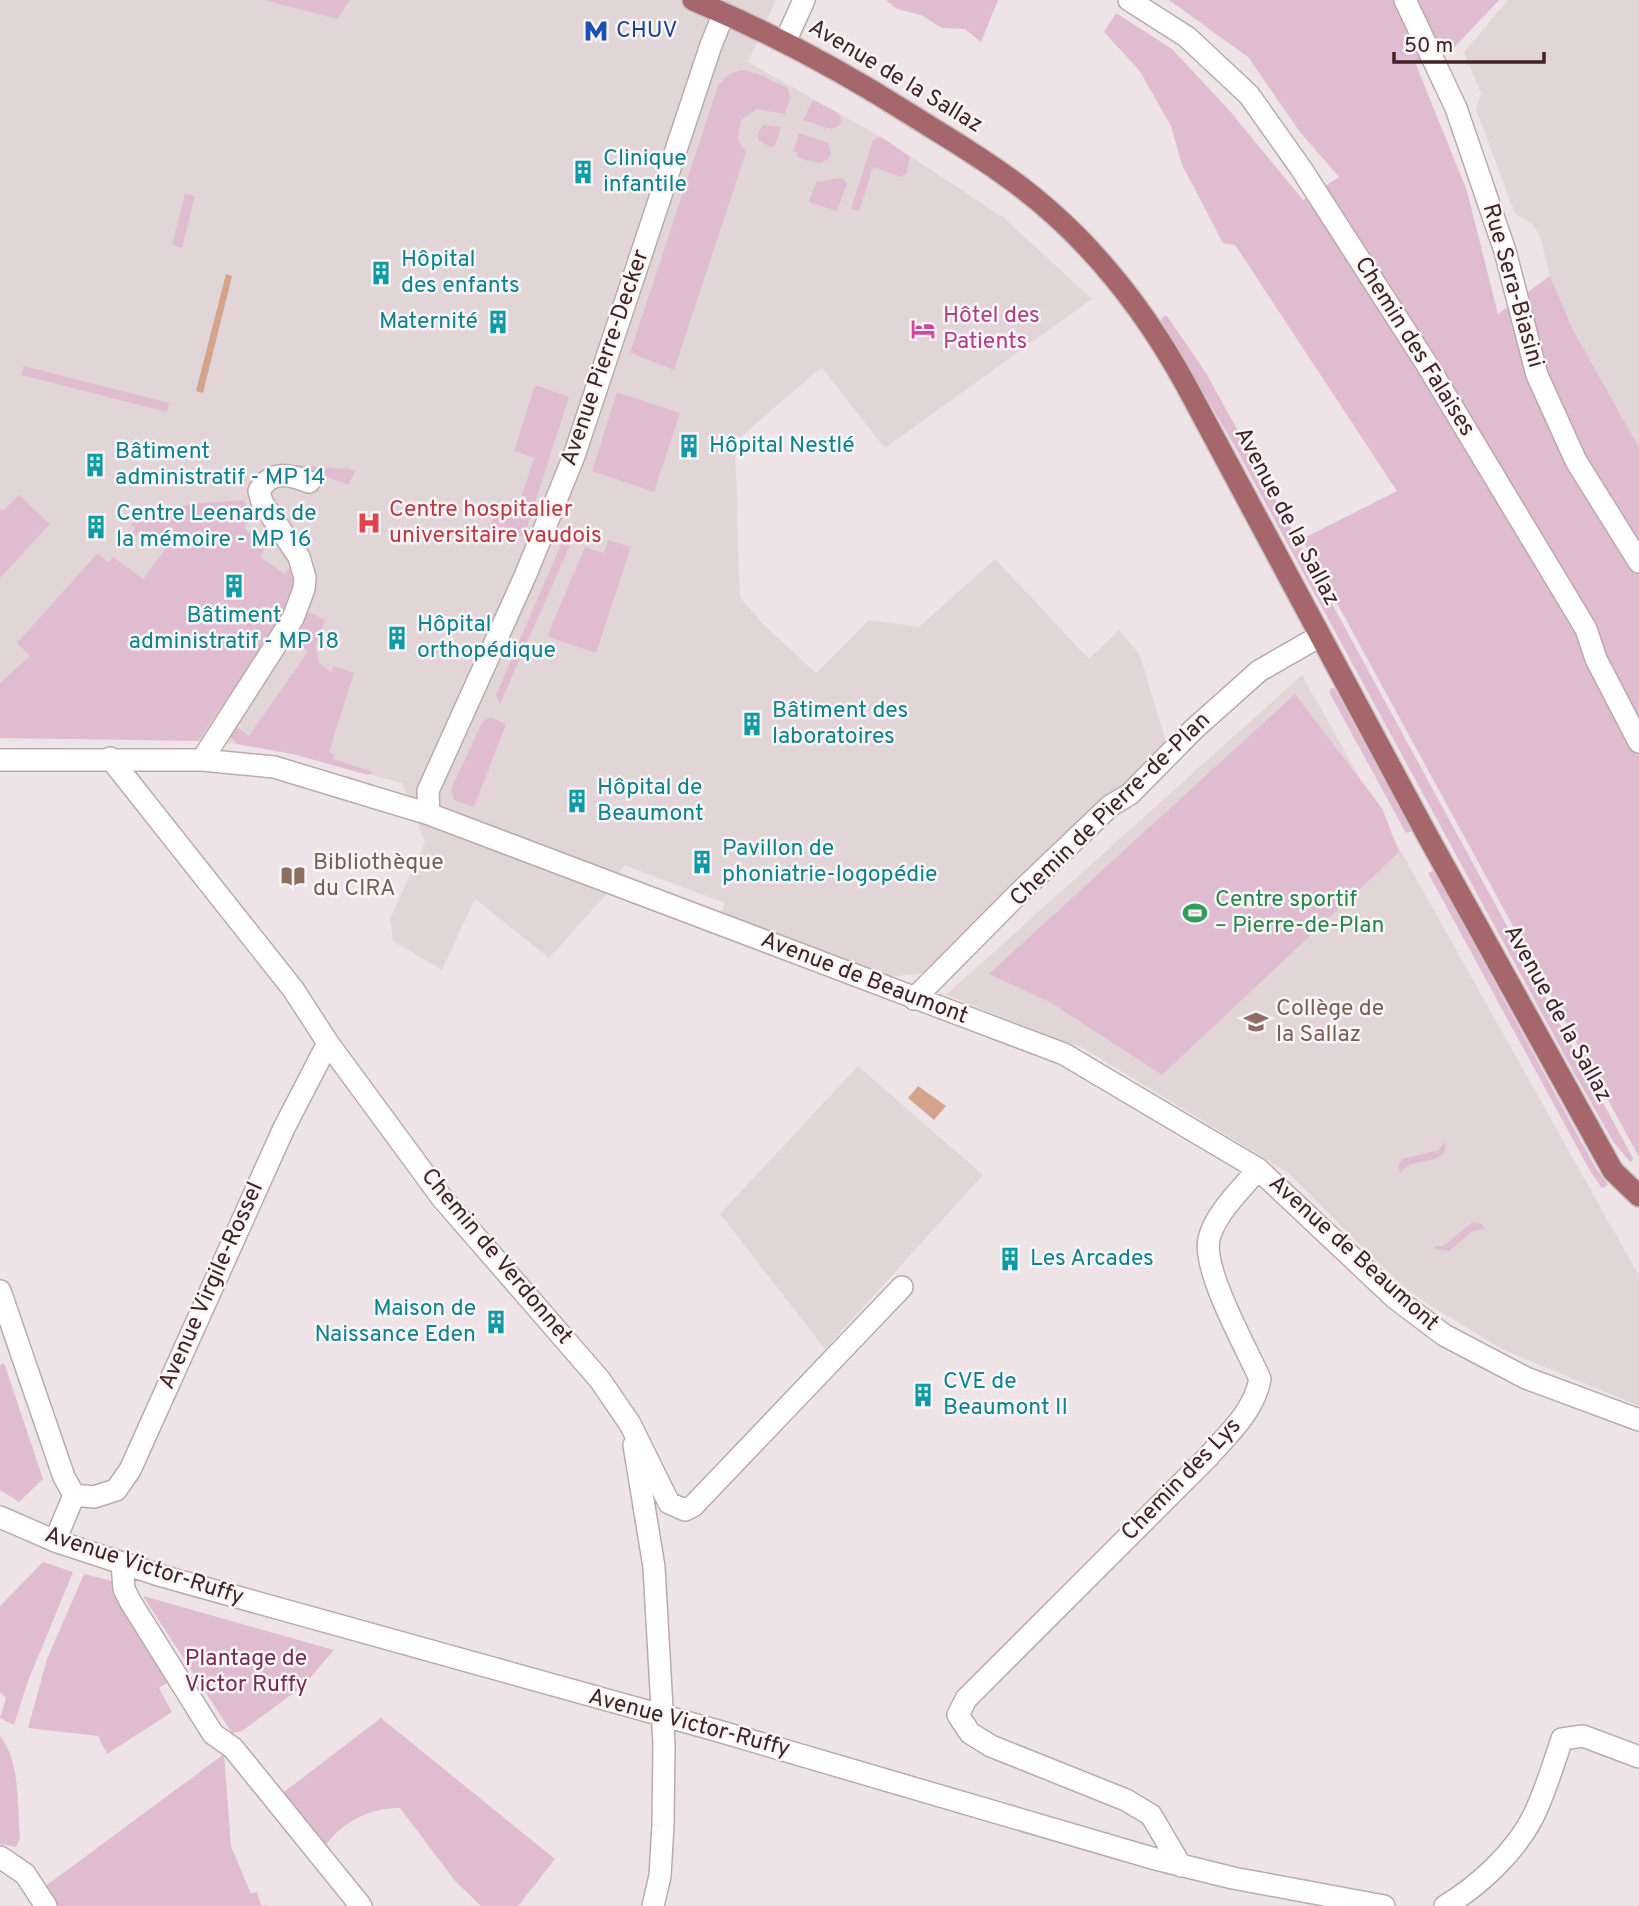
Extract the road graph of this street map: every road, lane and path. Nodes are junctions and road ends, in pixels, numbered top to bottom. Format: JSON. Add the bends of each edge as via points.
{"nodes":[{"id":1,"x":693,"y":0,"type":"edge"},
{"id":2,"x":804,"y":0,"type":"edge"},
{"id":3,"x":1129,"y":0,"type":"edge"},
{"id":4,"x":1405,"y":0,"type":"edge"},
{"id":5,"x":724,"y":13,"type":"junction"},
{"id":6,"x":785,"y":42,"type":"junction"},
{"id":7,"x":309,"y":482,"type":"dead end"},
{"id":8,"x":1639,"y":562,"type":"edge"},
{"id":9,"x":1320,"y":636,"type":"junction"},
{"id":10,"x":1639,"y":742,"type":"edge"},
{"id":11,"x":110,"y":758,"type":"junction"},
{"id":12,"x":0,"y":760,"type":"edge"},
{"id":13,"x":202,"y":760,"type":"junction"},
{"id":14,"x":429,"y":814,"type":"junction"},
{"id":15,"x":914,"y":999,"type":"junction"},
{"id":16,"x":328,"y":1043,"type":"junction"},
{"id":17,"x":1258,"y":1169,"type":"junction"},
{"id":18,"x":1639,"y":1196,"type":"edge"},
{"id":19,"x":902,"y":1287,"type":"dead end"},
{"id":20,"x":0,"y":1291,"type":"edge"},
{"id":21,"x":1639,"y":1420,"type":"edge"},
{"id":22,"x":630,"y":1424,"type":"junction"},
{"id":23,"x":74,"y":1495,"type":"junction"},
{"id":24,"x":0,"y":1517,"type":"edge"},
{"id":25,"x":55,"y":1541,"type":"junction"},
{"id":26,"x":122,"y":1563,"type":"junction"},
{"id":27,"x":662,"y":1715,"type":"junction"},
{"id":28,"x":1639,"y":1757,"type":"edge"},
{"id":29,"x":0,"y":1857,"type":"edge"},
{"id":30,"x":1181,"y":1866,"type":"junction"},
{"id":31,"x":46,"y":1906,"type":"edge"},
{"id":32,"x":361,"y":1906,"type":"edge"},
{"id":33,"x":653,"y":1906,"type":"edge"},
{"id":34,"x":1384,"y":1906,"type":"edge"},
{"id":35,"x":1445,"y":1906,"type":"edge"}],
"edges":[{"from":1,"to":5,"type":"main road","name":"Avenue de la Sallaz"},
{"from":2,"to":6,"type":"street"},
{"from":3,"to":10,"type":"street","name":"Chemin des Falaises","via":[[1187,37],[1249,95],[1300,167],[1426,363],[1587,629],[1596,659]]},
{"from":4,"to":8,"type":"street","name":"Rue Sera-Biasini","via":[[1456,108],[1505,251],[1537,375],[1576,461]]},
{"from":5,"to":6,"type":"main road","name":"Avenue de la Sallaz"},
{"from":5,"to":14,"type":"street","name":"Avenue Pierre-Decker","via":[[574,456],[428,791]]},
{"from":6,"to":9,"type":"main road","name":"Avenue de la Sallaz","via":[[842,72],[1003,173],[1052,213],[1099,261],[1164,344]]},
{"from":7,"to":13,"type":"street","via":[[284,474],[266,480],[259,491],[299,557],[304,589],[293,618]]},
{"from":9,"to":15,"type":"street","name":"Chemin de Pierre-de-Plan","via":[[1259,671],[1203,721],[1130,794],[1110,806],[1046,867]]},
{"from":9,"to":18,"type":"main road","name":"Avenue de la Sallaz","via":[[1613,1171]]},
{"from":11,"to":12,"type":"street","name":"Avenue de Beaumont"},
{"from":11,"to":13,"type":"street","name":"Avenue de Beaumont"},
{"from":11,"to":16,"type":"street","name":"Chemin de Verdonnet","via":[[293,989]]},
{"from":13,"to":14,"type":"street","name":"Avenue de Beaumont","via":[[274,767]]},
{"from":14,"to":15,"type":"street","name":"Avenue de Beaumont"},
{"from":15,"to":17,"type":"street","name":"Avenue de Beaumont","via":[[1064,1054]]},
{"from":16,"to":22,"type":"street","name":"Chemin de Verdonnet","via":[[442,1198],[600,1380]]},
{"from":16,"to":23,"type":"street","name":"Avenue Virgile-Rossel","via":[[294,1106],[130,1470],[116,1490]]},
{"from":17,"to":21,"type":"street","name":"Avenue de Beaumont","via":[[1426,1322],[1526,1378]]},
{"from":17,"to":30,"type":"street","name":"Chemin des Lys","via":[[1217,1220],[1209,1239],[1208,1265],[1260,1379],[1257,1394],[1209,1456],[966,1699],[958,1715],[970,1733],[991,1746],[1126,1800],[1151,1815]]},
{"from":19,"to":22,"type":"street","name":"Chemin de Verdonnet","via":[[685,1510],[669,1503]]},
{"from":20,"to":23,"type":"street"},
{"from":22,"to":27,"type":"street","via":[[654,1567]]},
{"from":23,"to":25,"type":"street"},
{"from":24,"to":25,"type":"street","name":"Avenue Victor-Ruffy"},
{"from":25,"to":26,"type":"street","name":"Avenue Victor-Ruffy"},
{"from":26,"to":27,"type":"street","name":"Avenue Victor-Ruffy"},
{"from":26,"to":32,"type":"street","via":[[130,1601],[213,1734],[233,1748]]},
{"from":27,"to":30,"type":"street","name":"Avenue Victor-Ruffy"},
{"from":27,"to":33,"type":"street","via":[[663,1825]]},
{"from":28,"to":35,"type":"street","via":[[1583,1736],[1562,1740],[1521,1836],[1464,1894]]},
{"from":29,"to":31,"type":"street","via":[[25,1874]]},
{"from":30,"to":34,"type":"street","name":"Avenue Victor-Ruffy"}]}
